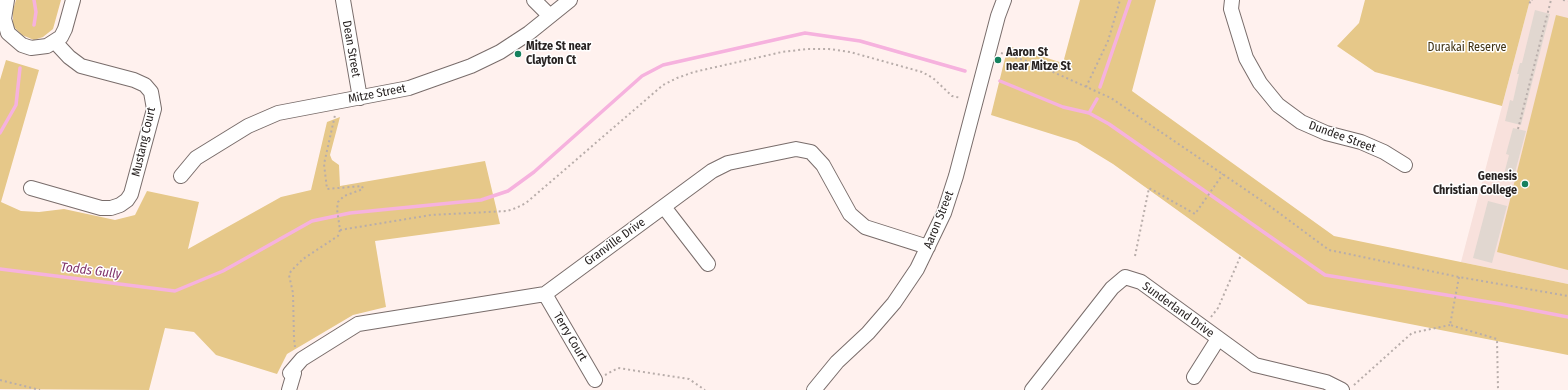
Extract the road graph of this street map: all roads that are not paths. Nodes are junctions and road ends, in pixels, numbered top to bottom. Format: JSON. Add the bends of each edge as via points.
{"nodes":[{"id":1,"x":7,"y":0,"type":"edge"},
{"id":2,"x":73,"y":0,"type":"edge"},
{"id":3,"x":343,"y":0,"type":"edge"},
{"id":4,"x":534,"y":0,"type":"edge"},
{"id":5,"x":570,"y":0,"type":"edge"},
{"id":6,"x":1000,"y":0,"type":"edge"},
{"id":7,"x":1004,"y":0,"type":"edge"},
{"id":8,"x":1232,"y":0,"type":"edge"},
{"id":9,"x":550,"y":16,"type":"junction"},
{"id":10,"x":998,"y":16,"type":"junction"},
{"id":11,"x":2,"y":27,"type":"edge"},
{"id":12,"x":56,"y":42,"type":"junction"},
{"id":13,"x":360,"y":98,"type":"junction"},
{"id":14,"x":1405,"y":165,"type":"dead end"},
{"id":15,"x":181,"y":176,"type":"dead end"},
{"id":16,"x":31,"y":188,"type":"dead end"},
{"id":17,"x":664,"y":206,"type":"junction"},
{"id":18,"x":928,"y":247,"type":"junction"},
{"id":19,"x":708,"y":264,"type":"dead end"},
{"id":20,"x":545,"y":294,"type":"junction"},
{"id":21,"x":1218,"y":339,"type":"junction"},
{"id":22,"x":1194,"y":377,"type":"dead end"},
{"id":23,"x":595,"y":380,"type":"road end"},
{"id":24,"x":289,"y":390,"type":"edge"},
{"id":25,"x":814,"y":390,"type":"edge"},
{"id":26,"x":1032,"y":390,"type":"edge"},
{"id":27,"x":1342,"y":390,"type":"edge"}],
"edges":[{"from":1,"to":11,"type":"street"},
{"from":2,"to":12,"type":"street","via":[[65,29]]},
{"from":3,"to":13,"type":"street","name":"Dean Street"},
{"from":4,"to":9,"type":"street"},
{"from":5,"to":9,"type":"street","name":"Mitze Street"},
{"from":6,"to":10,"type":"street","name":"Aaron Street"},
{"from":7,"to":10,"type":"street","name":"Aaron Street"},
{"from":8,"to":14,"type":"street","name":"Dundee Street","via":[[1231,9],[1246,58],[1260,83],[1278,105],[1301,122],[1326,133],[1361,142]]},
{"from":9,"to":13,"type":"street","name":"Mitze Street","via":[[500,52],[471,66],[409,88]]},
{"from":10,"to":18,"type":"street","name":"Aaron Street","via":[[956,176],[944,213]]},
{"from":11,"to":12,"type":"street","via":[[22,45],[40,48]]},
{"from":12,"to":16,"type":"street","name":"Mustang Court","via":[[81,66],[145,85],[151,92],[154,109],[133,188],[127,200],[120,205],[101,208]]},
{"from":13,"to":15,"type":"street","name":"Mitze Street","via":[[278,113],[248,126],[196,158]]},
{"from":17,"to":18,"type":"street","name":"Granville Drive","via":[[712,171],[728,163],[796,149],[811,152],[823,165],[850,214],[865,227]]},
{"from":17,"to":19,"type":"street"},
{"from":17,"to":20,"type":"street","name":"Granville Drive"},
{"from":18,"to":25,"type":"street","name":"Aaron Street","via":[[917,269],[894,303],[868,333],[837,362]]},
{"from":20,"to":23,"type":"street","name":"Terry Court"},
{"from":20,"to":24,"type":"street","name":"Granville Drive","via":[[358,324],[302,359],[290,373],[294,373]]},
{"from":21,"to":22,"type":"street"},
{"from":21,"to":26,"type":"street","name":"Sunderland Drive","via":[[1141,282],[1125,277],[1112,288]]},
{"from":21,"to":27,"type":"street","name":"Sunderland Drive","via":[[1256,365],[1326,382]]}]}
